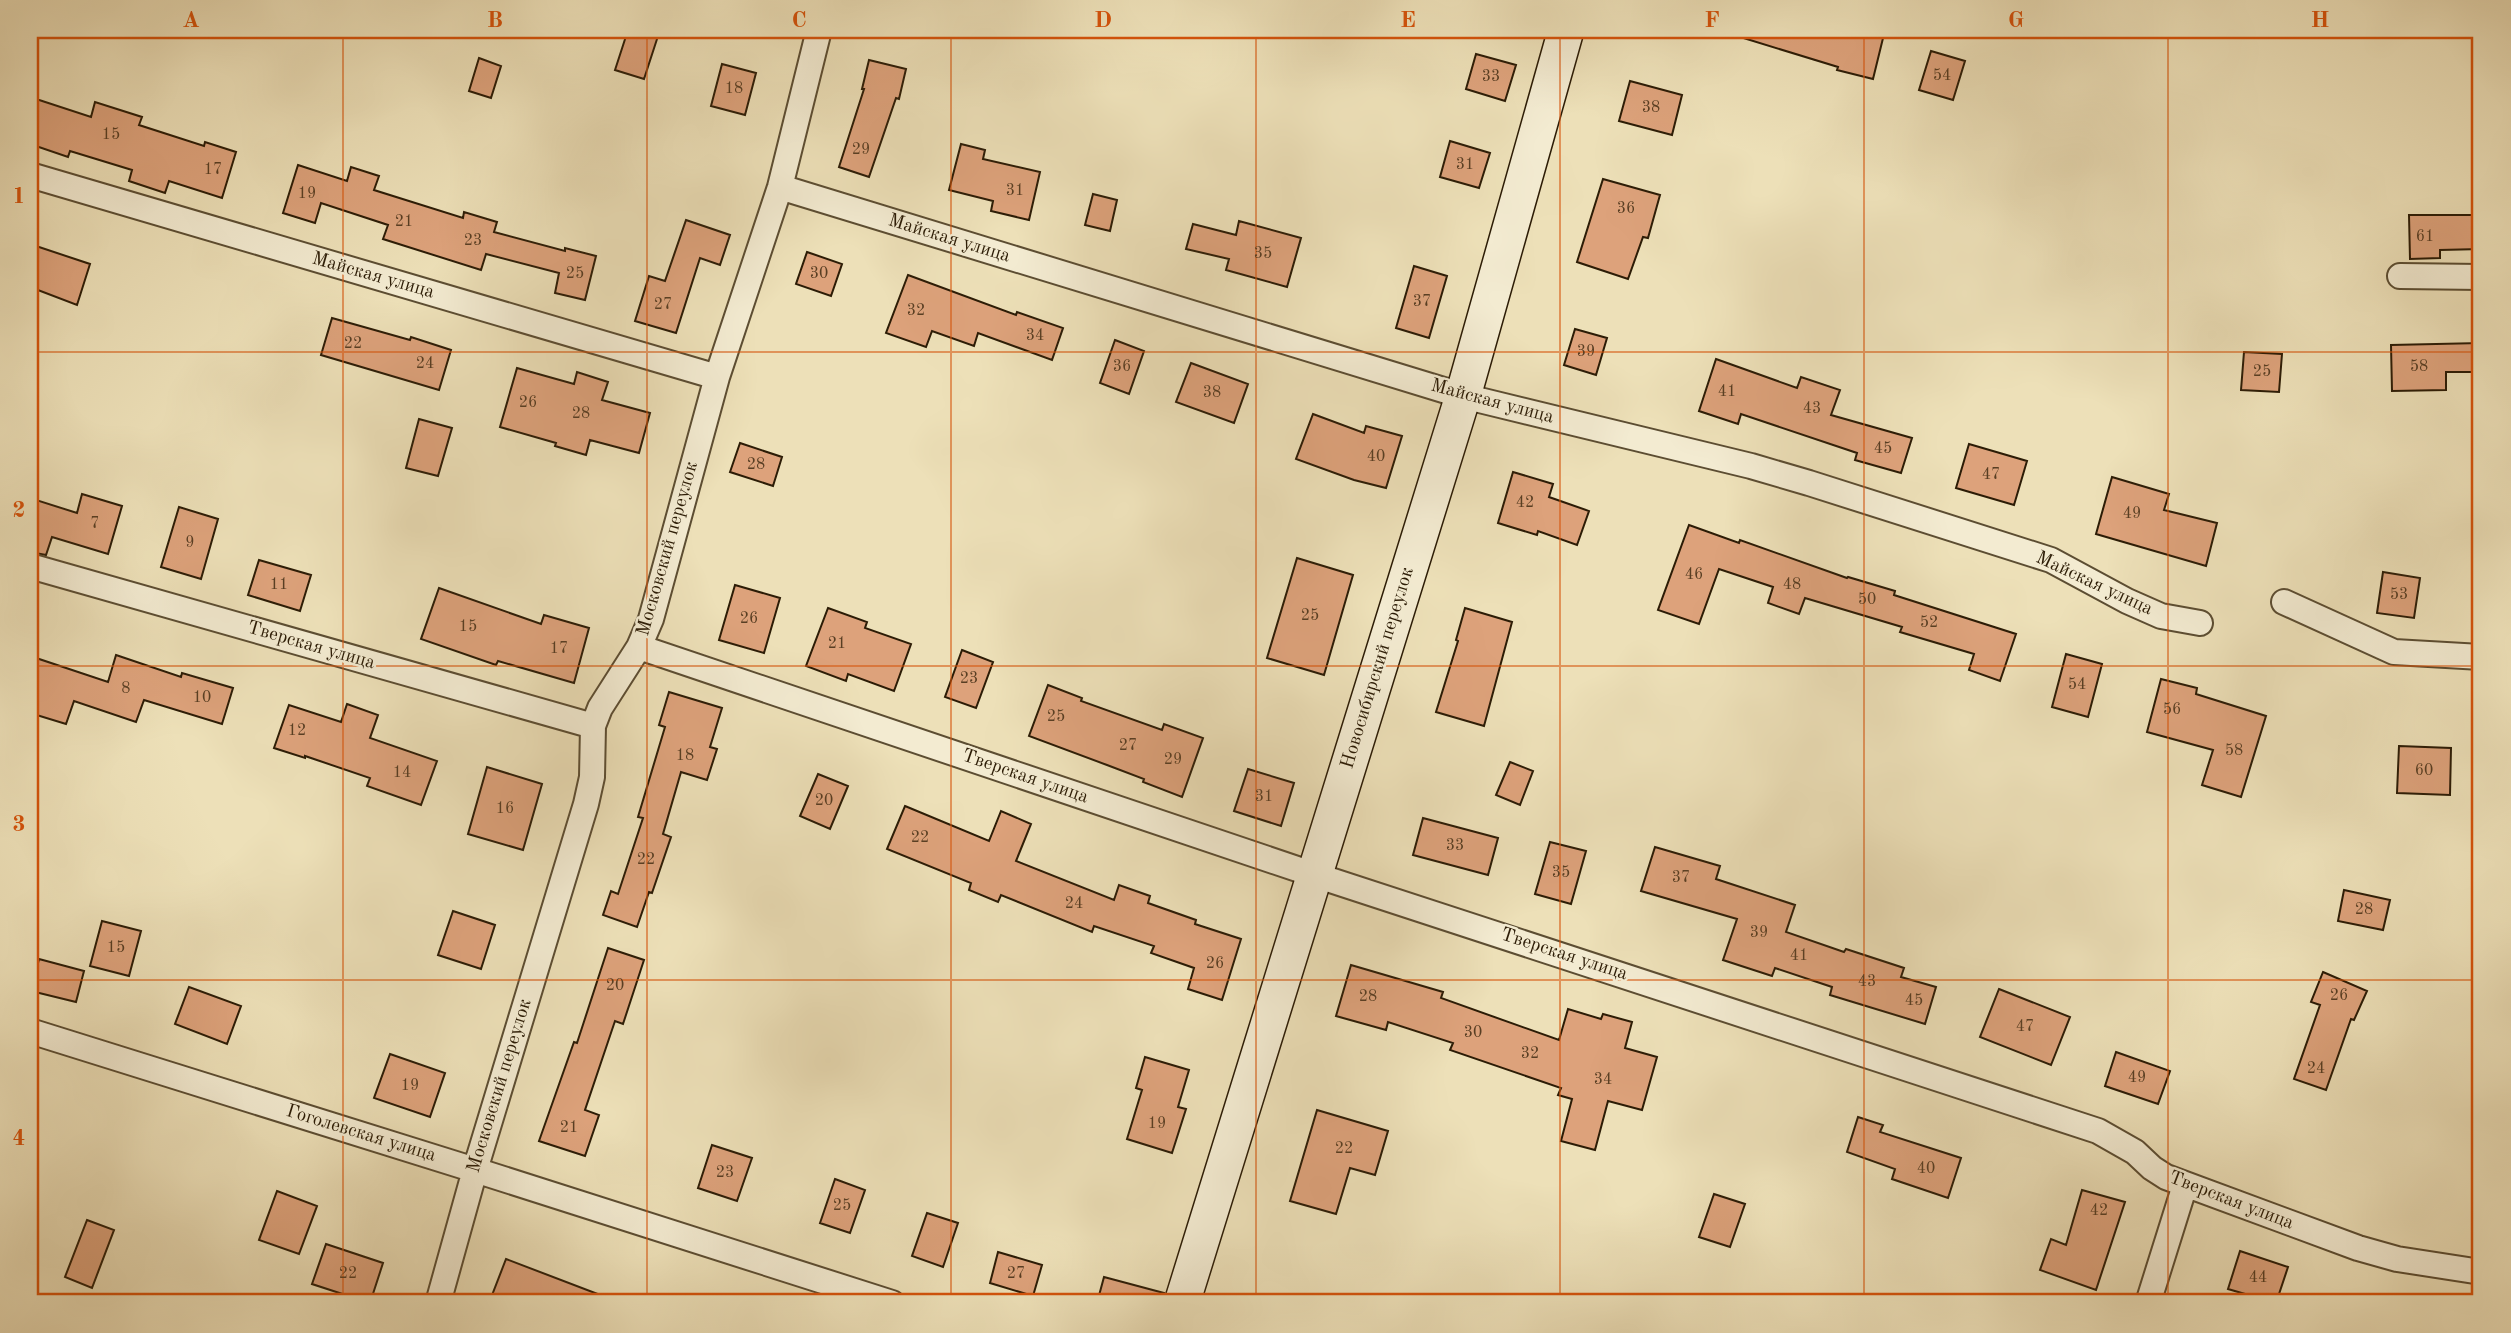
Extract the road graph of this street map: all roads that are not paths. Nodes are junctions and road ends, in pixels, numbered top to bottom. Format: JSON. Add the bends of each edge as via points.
{"nodes":[{"id":1,"x":1566,"y":30,"type":"edge"},
{"id":2,"x":812,"y":32,"type":"edge"},
{"id":3,"x":30,"y":175,"type":"edge"},
{"id":4,"x":780,"y":187,"type":"junction"},
{"id":5,"x":2400,"y":276,"type":"dead end"},
{"id":6,"x":2481,"y":277,"type":"edge"},
{"id":7,"x":717,"y":377,"type":"junction"},
{"id":8,"x":1462,"y":396,"type":"junction"},
{"id":9,"x":30,"y":566,"type":"edge"},
{"id":10,"x":2284,"y":602,"type":"dead end"},
{"id":11,"x":2200,"y":623,"type":"dead end"},
{"id":12,"x":639,"y":647,"type":"junction"},
{"id":13,"x":2481,"y":657,"type":"edge"},
{"id":14,"x":593,"y":726,"type":"junction"},
{"id":15,"x":1315,"y":875,"type":"junction"},
{"id":16,"x":30,"y":1031,"type":"edge"},
{"id":17,"x":475,"y":1170,"type":"junction"},
{"id":18,"x":2185,"y":1185,"type":"junction"},
{"id":19,"x":2481,"y":1272,"type":"edge"},
{"id":20,"x":438,"y":1303,"type":"edge"},
{"id":21,"x":891,"y":1303,"type":"edge"},
{"id":22,"x":1182,"y":1303,"type":"edge"},
{"id":23,"x":2148,"y":1303,"type":"edge"}],
"edges":[{"from":1,"to":8,"type":"street","name":"Новосибирский переулок"},
{"from":2,"to":4,"type":"street","name":"Московский переулок"},
{"from":3,"to":7,"type":"street","name":"Майская улица"},
{"from":4,"to":7,"type":"street","name":"Московский переулок"},
{"from":4,"to":8,"type":"street","name":"Майская улица"},
{"from":5,"to":6,"type":"street"},
{"from":7,"to":12,"type":"street","name":"Московский переулок","via":[[651,619]]},
{"from":8,"to":11,"type":"street","name":"Майская улица","via":[[1809,483],[2050,560],[2161,616]]},
{"from":8,"to":15,"type":"street","name":"Новосибирский переулок"},
{"from":9,"to":14,"type":"street","name":"Тверская улица"},
{"from":10,"to":13,"type":"street","via":[[2394,652]]},
{"from":12,"to":14,"type":"street","name":"Московский переулок"},
{"from":12,"to":15,"type":"street","name":"Тверская улица"},
{"from":14,"to":17,"type":"street","name":"Московский переулок","via":[[592,777],[586,804]]},
{"from":15,"to":18,"type":"street","name":"Тверская улица","via":[[2098,1131]]},
{"from":15,"to":22,"type":"street","name":"Новосибирский переулок"},
{"from":16,"to":17,"type":"street","name":"Гоголевская улица"},
{"from":17,"to":20,"type":"street","name":"Московский переулок"},
{"from":17,"to":21,"type":"street","name":"Гоголевская улица"},
{"from":18,"to":19,"type":"street","name":"Тверская улица","via":[[2358,1248]]},
{"from":18,"to":23,"type":"street"}]}
